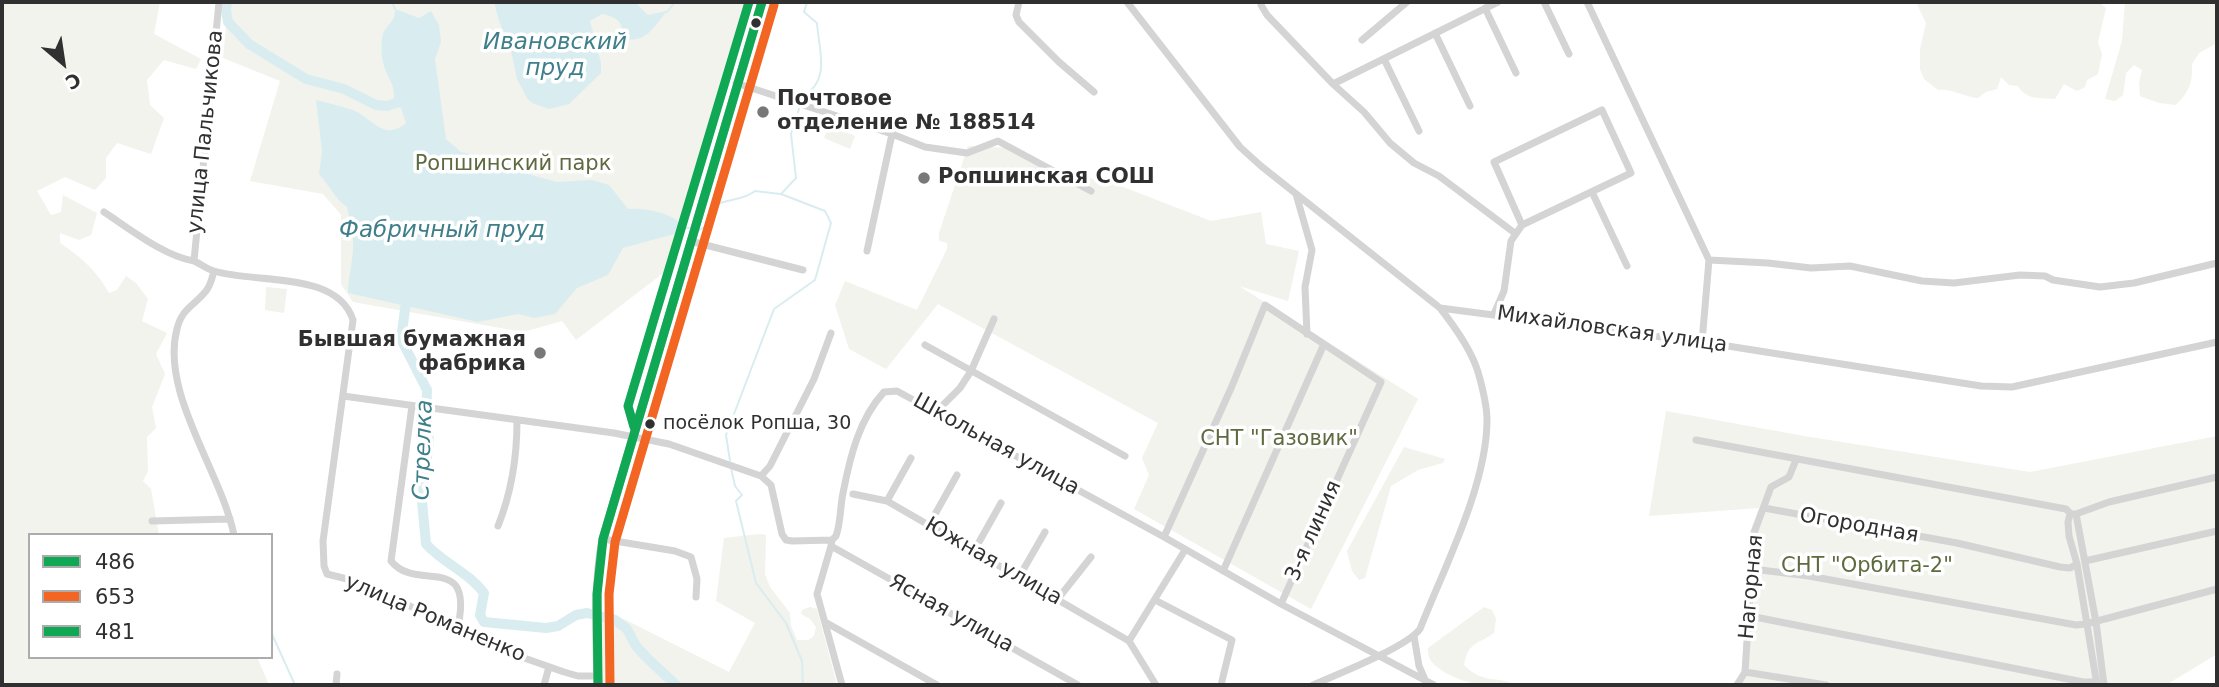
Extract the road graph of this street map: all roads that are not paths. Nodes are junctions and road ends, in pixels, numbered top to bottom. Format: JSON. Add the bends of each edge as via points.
{"nodes":[{"id":1,"x":219,"y":2,"type":"edge"},
{"id":2,"x":762,"y":2,"type":"edge"},
{"id":3,"x":1019,"y":2,"type":"edge"},
{"id":4,"x":1127,"y":2,"type":"edge"},
{"id":5,"x":1262,"y":2,"type":"edge"},
{"id":6,"x":1407,"y":2,"type":"edge"},
{"id":7,"x":1498,"y":2,"type":"edge"},
{"id":8,"x":1544,"y":2,"type":"edge"},
{"id":9,"x":1587,"y":2,"type":"edge"},
{"id":10,"x":1485,"y":8,"type":"junction"},
{"id":11,"x":1435,"y":33,"type":"junction"},
{"id":12,"x":1362,"y":40,"type":"dead end"},
{"id":13,"x":1569,"y":54,"type":"dead end"},
{"id":14,"x":1384,"y":59,"type":"junction"},
{"id":15,"x":1516,"y":73,"type":"dead end"},
{"id":16,"x":736,"y":83,"type":"junction"},
{"id":17,"x":1333,"y":85,"type":"junction"},
{"id":18,"x":1094,"y":92,"type":"dead end"},
{"id":19,"x":1470,"y":106,"type":"dead end"},
{"id":20,"x":1419,"y":131,"type":"dead end"},
{"id":21,"x":892,"y":134,"type":"junction"},
{"id":22,"x":1091,"y":191,"type":"dead end"},
{"id":23,"x":1591,"y":192,"type":"junction"},
{"id":24,"x":1296,"y":193,"type":"junction"},
{"id":25,"x":104,"y":212,"type":"dead end"},
{"id":26,"x":1522,"y":225,"type":"junction"},
{"id":27,"x":1516,"y":234,"type":"junction"},
{"id":28,"x":690,"y":241,"type":"junction"},
{"id":29,"x":867,"y":251,"type":"dead end"},
{"id":30,"x":1709,"y":260,"type":"junction"},
{"id":31,"x":194,"y":261,"type":"junction"},
{"id":32,"x":2217,"y":262,"type":"edge"},
{"id":33,"x":1627,"y":266,"type":"dead end"},
{"id":34,"x":803,"y":270,"type":"dead end"},
{"id":35,"x":214,"y":271,"type":"junction"},
{"id":36,"x":1440,"y":308,"type":"junction"},
{"id":37,"x":351,"y":312,"type":"joint"},
{"id":38,"x":1494,"y":314,"type":"junction"},
{"id":39,"x":994,"y":319,"type":"dead end"},
{"id":40,"x":831,"y":333,"type":"dead end"},
{"id":41,"x":1307,"y":334,"type":"junction"},
{"id":42,"x":1702,"y":342,"type":"junction"},
{"id":43,"x":2217,"y":342,"type":"edge"},
{"id":44,"x":1324,"y":344,"type":"junction"},
{"id":45,"x":925,"y":345,"type":"dead end"},
{"id":46,"x":971,"y":371,"type":"junction"},
{"id":47,"x":343,"y":396,"type":"junction"},
{"id":48,"x":414,"y":407,"type":"junction"},
{"id":49,"x":936,"y":412,"type":"junction"},
{"id":50,"x":517,"y":421,"type":"junction"},
{"id":51,"x":632,"y":438,"type":"junction"},
{"id":52,"x":1696,"y":440,"type":"dead end"},
{"id":53,"x":1125,"y":456,"type":"dead end"},
{"id":54,"x":911,"y":458,"type":"dead end"},
{"id":55,"x":1796,"y":460,"type":"junction"},
{"id":56,"x":957,"y":475,"type":"dead end"},
{"id":57,"x":761,"y":476,"type":"junction"},
{"id":58,"x":2217,"y":477,"type":"edge"},
{"id":59,"x":853,"y":494,"type":"dead end"},
{"id":60,"x":887,"y":501,"type":"junction"},
{"id":61,"x":1001,"y":503,"type":"dead end"},
{"id":62,"x":1764,"y":508,"type":"junction"},
{"id":63,"x":2073,"y":514,"type":"junction"},
{"id":64,"x":230,"y":519,"type":"junction"},
{"id":65,"x":152,"y":521,"type":"dead end"},
{"id":66,"x":929,"y":525,"type":"junction"},
{"id":67,"x":498,"y":526,"type":"dead end"},
{"id":68,"x":2217,"y":531,"type":"edge"},
{"id":69,"x":1045,"y":532,"type":"dead end"},
{"id":70,"x":234,"y":533,"type":"edge"},
{"id":71,"x":1164,"y":537,"type":"junction"},
{"id":72,"x":603,"y":539,"type":"junction"},
{"id":73,"x":831,"y":543,"type":"junction"},
{"id":74,"x":1185,"y":550,"type":"junction"},
{"id":75,"x":974,"y":551,"type":"junction"},
{"id":76,"x":1091,"y":557,"type":"dead end"},
{"id":77,"x":2081,"y":563,"type":"junction"},
{"id":78,"x":1752,"y":569,"type":"junction"},
{"id":79,"x":1223,"y":571,"type":"junction"},
{"id":80,"x":1019,"y":577,"type":"junction"},
{"id":81,"x":2217,"y":589,"type":"edge"},
{"id":82,"x":696,"y":597,"type":"dead end"},
{"id":83,"x":1058,"y":600,"type":"junction"},
{"id":84,"x":1155,"y":600,"type":"junction"},
{"id":85,"x":1281,"y":604,"type":"junction"},
{"id":86,"x":1748,"y":618,"type":"junction"},
{"id":87,"x":825,"y":622,"type":"junction"},
{"id":88,"x":2096,"y":622,"type":"junction"},
{"id":89,"x":2086,"y":624,"type":"junction"},
{"id":90,"x":457,"y":631,"type":"junction"},
{"id":91,"x":1414,"y":636,"type":"junction"},
{"id":92,"x":1129,"y":641,"type":"junction"},
{"id":93,"x":1377,"y":655,"type":"junction"},
{"id":94,"x":549,"y":667,"type":"junction"},
{"id":95,"x":1745,"y":672,"type":"junction"},
{"id":96,"x":337,"y":674,"type":"dead end"},
{"id":97,"x":598,"y":681,"type":"edge"},
{"id":98,"x":1430,"y":684,"type":"edge"},
{"id":99,"x":2099,"y":684,"type":"edge"},
{"id":100,"x":336,"y":685,"type":"edge"},
{"id":101,"x":544,"y":685,"type":"edge"},
{"id":102,"x":842,"y":685,"type":"edge"},
{"id":103,"x":937,"y":685,"type":"edge"},
{"id":104,"x":1078,"y":685,"type":"edge"},
{"id":105,"x":1156,"y":685,"type":"edge"},
{"id":106,"x":1221,"y":685,"type":"edge"},
{"id":107,"x":1313,"y":685,"type":"edge"},
{"id":108,"x":1737,"y":685,"type":"edge"},
{"id":109,"x":1826,"y":685,"type":"edge"}],
"edges":[{"from":1,"to":31,"type":"street","name":"улица Пальчикова"},
{"from":2,"to":16,"type":"main road"},
{"from":3,"to":18,"type":"street","via":[[1018,22]]},
{"from":4,"to":24,"type":"street","via":[[1240,147]]},
{"from":5,"to":17,"type":"street","via":[[1267,15]]},
{"from":6,"to":12,"type":"street"},
{"from":7,"to":10,"type":"street"},
{"from":8,"to":13,"type":"street"},
{"from":9,"to":30,"type":"street"},
{"from":10,"to":11,"type":"street"},
{"from":10,"to":15,"type":"street"},
{"from":11,"to":14,"type":"street"},
{"from":11,"to":19,"type":"street"},
{"from":14,"to":17,"type":"street"},
{"from":14,"to":20,"type":"street"},
{"from":16,"to":21,"type":"street"},
{"from":16,"to":28,"type":"main road"},
{"from":17,"to":27,"type":"street","via":[[1414,163],[1439,176]]},
{"from":21,"to":22,"type":"street","via":[[958,153],[998,141]]},
{"from":21,"to":29,"type":"street"},
{"from":23,"to":26,"type":"street"},
{"from":23,"to":26,"type":"street","via":[[1630,173],[1602,110],[1494,162]]},
{"from":23,"to":33,"type":"street"},
{"from":24,"to":36,"type":"street"},
{"from":24,"to":41,"type":"street","via":[[1312,250],[1305,287]]},
{"from":25,"to":31,"type":"street","via":[[149,242]]},
{"from":26,"to":27,"type":"street"},
{"from":27,"to":38,"type":"street","via":[[1504,291]]},
{"from":28,"to":34,"type":"street"},
{"from":28,"to":51,"type":"main road"},
{"from":30,"to":32,"type":"street","via":[[1811,268],[1850,265],[1954,283],[2045,275],[2100,287]]},
{"from":30,"to":42,"type":"street"},
{"from":31,"to":35,"type":"street","name":"улица Пальчикова"},
{"from":35,"to":37,"type":"street","name":"улица Пальчикова","via":[[311,285],[346,303]]},
{"from":35,"to":64,"type":"street","via":[[206,291],[183,313],[174,340],[175,356],[183,406]]},
{"from":36,"to":38,"type":"street","name":"Михайловская улица"},
{"from":36,"to":91,"type":"street","via":[[1478,373],[1487,418],[1485,449],[1472,498]]},
{"from":37,"to":47,"type":"street","name":"улица Романенко"},
{"from":38,"to":42,"type":"street","name":"Михайловская улица"},
{"from":39,"to":46,"type":"street"},
{"from":40,"to":57,"type":"street","via":[[814,379]]},
{"from":41,"to":44,"type":"street"},
{"from":41,"to":71,"type":"street","via":[[1265,305]]},
{"from":42,"to":43,"type":"street","name":"Михайловская улица","via":[[2012,387]]},
{"from":44,"to":79,"type":"street"},
{"from":44,"to":85,"type":"street","name":"3-я линия","via":[[1381,382]]},
{"from":45,"to":46,"type":"street"},
{"from":46,"to":49,"type":"street"},
{"from":46,"to":53,"type":"street"},
{"from":47,"to":48,"type":"street"},
{"from":47,"to":90,"type":"street","name":"улица Романенко","via":[[323,541],[327,574],[395,598]]},
{"from":48,"to":50,"type":"street"},
{"from":48,"to":90,"type":"street","via":[[391,561],[403,570],[456,586],[462,599]]},
{"from":49,"to":71,"type":"street","name":"Школьная улица"},
{"from":49,"to":73,"type":"street","name":"Школьная улица","via":[[897,391],[884,392],[871,406],[857,440],[842,494],[839,526]]},
{"from":50,"to":51,"type":"street"},
{"from":50,"to":67,"type":"street","via":[[510,498]]},
{"from":51,"to":57,"type":"street","via":[[669,444]]},
{"from":51,"to":72,"type":"main road"},
{"from":52,"to":55,"type":"street"},
{"from":54,"to":60,"type":"street"},
{"from":55,"to":62,"type":"street","name":"Нагорная","via":[[1789,477],[1771,487]]},
{"from":55,"to":63,"type":"street","via":[[2066,509]]},
{"from":56,"to":66,"type":"street"},
{"from":57,"to":73,"type":"street","via":[[771,485],[786,540]]},
{"from":58,"to":63,"type":"street"},
{"from":59,"to":60,"type":"street","name":"Южная улица"},
{"from":60,"to":66,"type":"street","name":"Южная улица"},
{"from":61,"to":75,"type":"street"},
{"from":62,"to":77,"type":"street","name":"Огородная","via":[[2060,567]]},
{"from":62,"to":78,"type":"street","name":"Нагорная","via":[[1754,533]]},
{"from":63,"to":77,"type":"street"},
{"from":64,"to":65,"type":"street"},
{"from":64,"to":70,"type":"street"},
{"from":66,"to":75,"type":"street","name":"Южная улица"},
{"from":68,"to":77,"type":"street","name":"Огородная"},
{"from":69,"to":80,"type":"street"},
{"from":71,"to":74,"type":"street","name":"Школьная улица"},
{"from":72,"to":82,"type":"street","via":[[691,557]]},
{"from":72,"to":97,"type":"main road","via":[[596,596]]},
{"from":73,"to":87,"type":"street","name":"Школьная улица","via":[[817,594]]},
{"from":73,"to":104,"type":"street","name":"Ясная улица"},
{"from":74,"to":79,"type":"street","name":"Школьная улица"},
{"from":74,"to":84,"type":"street"},
{"from":75,"to":80,"type":"street","name":"Южная улица"},
{"from":76,"to":83,"type":"street"},
{"from":77,"to":88,"type":"street"},
{"from":77,"to":89,"type":"street"},
{"from":78,"to":86,"type":"street","name":"Нагорная"},
{"from":78,"to":89,"type":"street"},
{"from":79,"to":85,"type":"street","name":"Школьная улица"},
{"from":80,"to":83,"type":"street","name":"Южная улица"},
{"from":81,"to":88,"type":"street"},
{"from":83,"to":92,"type":"street","name":"Южная улица"},
{"from":84,"to":92,"type":"street"},
{"from":84,"to":106,"type":"street","via":[[1232,640]]},
{"from":85,"to":93,"type":"street","name":"Школьная улица"},
{"from":86,"to":95,"type":"street","name":"Нагорная"},
{"from":86,"to":99,"type":"street"},
{"from":87,"to":102,"type":"street","name":"Школьная улица"},
{"from":87,"to":103,"type":"street"},
{"from":88,"to":89,"type":"street"},
{"from":88,"to":99,"type":"street"},
{"from":89,"to":99,"type":"street"},
{"from":90,"to":94,"type":"street","name":"улица Романенко"},
{"from":91,"to":93,"type":"street"},
{"from":91,"to":98,"type":"street","via":[[1419,666]]},
{"from":92,"to":105,"type":"street"},
{"from":93,"to":98,"type":"street","name":"Школьная улица"},
{"from":93,"to":107,"type":"street"},
{"from":94,"to":97,"type":"street","name":"улица Романенко"},
{"from":94,"to":101,"type":"street"},
{"from":95,"to":108,"type":"street","name":"Нагорная"},
{"from":95,"to":109,"type":"street"},
{"from":96,"to":100,"type":"street"}]}
